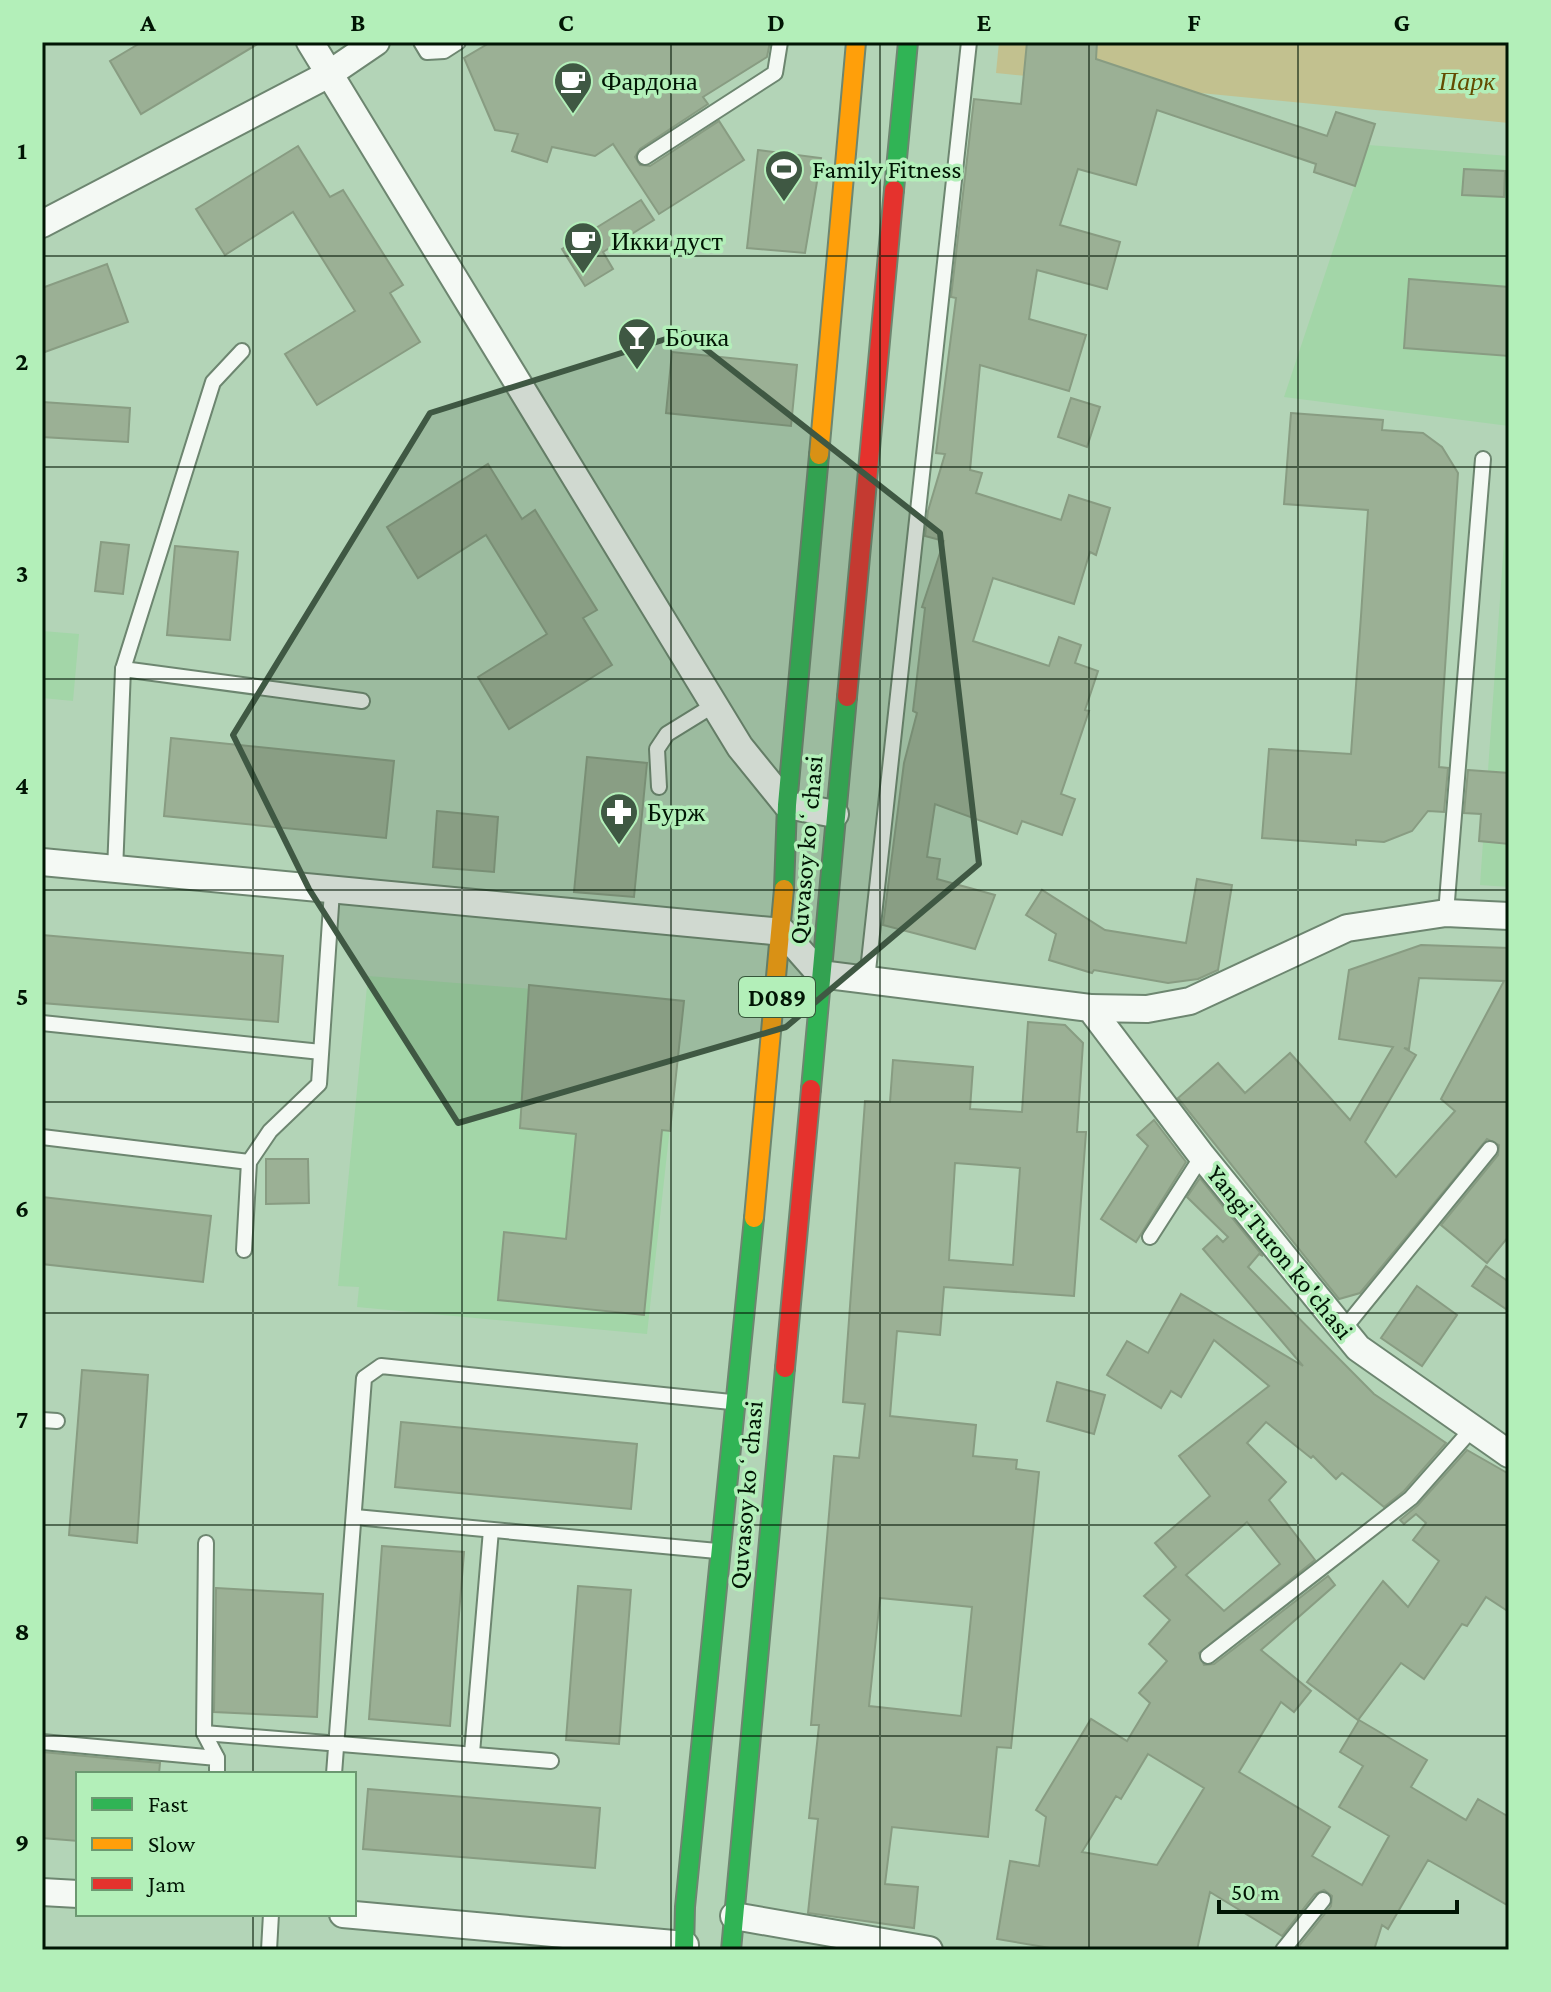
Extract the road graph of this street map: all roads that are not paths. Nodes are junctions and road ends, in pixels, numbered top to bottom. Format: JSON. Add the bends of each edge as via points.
{"nodes":[{"id":1,"x":310,"y":42,"type":"edge"},
{"id":2,"x":376,"y":42,"type":"edge"},
{"id":3,"x":421,"y":42,"type":"edge"},
{"id":4,"x":458,"y":42,"type":"edge"},
{"id":5,"x":780,"y":42,"type":"edge"},
{"id":6,"x":856,"y":42,"type":"edge"},
{"id":7,"x":908,"y":42,"type":"edge"},
{"id":8,"x":969,"y":42,"type":"edge"},
{"id":9,"x":329,"y":74,"type":"junction"},
{"id":10,"x":645,"y":157,"type":"dead end"},
{"id":11,"x":42,"y":224,"type":"edge"},
{"id":12,"x":242,"y":351,"type":"dead end"},
{"id":13,"x":1483,"y":459,"type":"dead end"},
{"id":14,"x":123,"y":669,"type":"junction"},
{"id":15,"x":362,"y":701,"type":"dead end"},
{"id":16,"x":714,"y":705,"type":"junction"},
{"id":17,"x":659,"y":787,"type":"dead end"},
{"id":18,"x":787,"y":805,"type":"junction"},
{"id":19,"x":835,"y":814,"type":"junction"},
{"id":20,"x":42,"y":862,"type":"edge"},
{"id":21,"x":115,"y":871,"type":"junction"},
{"id":22,"x":332,"y":891,"type":"junction"},
{"id":23,"x":1446,"y":913,"type":"junction"},
{"id":24,"x":1509,"y":916,"type":"edge"},
{"id":25,"x":783,"y":932,"type":"junction"},
{"id":26,"x":820,"y":974,"type":"junction"},
{"id":27,"x":867,"y":980,"type":"junction"},
{"id":28,"x":1090,"y":1008,"type":"junction"},
{"id":29,"x":42,"y":1023,"type":"edge"},
{"id":30,"x":321,"y":1052,"type":"junction"},
{"id":31,"x":42,"y":1137,"type":"edge"},
{"id":32,"x":1490,"y":1149,"type":"dead end"},
{"id":33,"x":1202,"y":1156,"type":"junction"},
{"id":34,"x":249,"y":1162,"type":"junction"},
{"id":35,"x":1150,"y":1237,"type":"dead end"},
{"id":36,"x":244,"y":1250,"type":"dead end"},
{"id":37,"x":1342,"y":1331,"type":"junction"},
{"id":38,"x":735,"y":1403,"type":"junction"},
{"id":39,"x":1471,"y":1430,"type":"junction"},
{"id":40,"x":1509,"y":1454,"type":"edge"},
{"id":41,"x":355,"y":1517,"type":"junction"},
{"id":42,"x":491,"y":1530,"type":"junction"},
{"id":43,"x":206,"y":1543,"type":"dead end"},
{"id":44,"x":721,"y":1551,"type":"junction"},
{"id":45,"x":1208,"y":1656,"type":"dead end"},
{"id":46,"x":204,"y":1733,"type":"junction"},
{"id":47,"x":42,"y":1742,"type":"edge"},
{"id":48,"x":338,"y":1742,"type":"junction"},
{"id":49,"x":472,"y":1753,"type":"junction"},
{"id":50,"x":217,"y":1758,"type":"junction"},
{"id":51,"x":551,"y":1761,"type":"dead end"},
{"id":52,"x":217,"y":1772,"type":"edge"},
{"id":53,"x":334,"y":1772,"type":"edge"},
{"id":54,"x":42,"y":1892,"type":"edge"},
{"id":55,"x":76,"y":1894,"type":"edge"},
{"id":56,"x":1323,"y":1900,"type":"dead end"},
{"id":57,"x":356,"y":1915,"type":"edge"},
{"id":58,"x":271,"y":1916,"type":"edge"},
{"id":59,"x":734,"y":1916,"type":"junction"},
{"id":60,"x":684,"y":1947,"type":"edge"},
{"id":61,"x":269,"y":1950,"type":"edge"},
{"id":62,"x":731,"y":1950,"type":"edge"},
{"id":63,"x":929,"y":1950,"type":"edge"},
{"id":64,"x":1283,"y":1950,"type":"edge"}],
"edges":[{"from":1,"to":9,"type":"street"},
{"from":2,"to":9,"type":"street"},
{"from":3,"to":4,"type":"lane","via":[[427,52],[444,51]]},
{"from":5,"to":10,"type":"lane","via":[[775,73]]},
{"from":6,"to":18,"type":"main road","name":"Quvasoy koʻchasi","number":"D089"},
{"from":7,"to":19,"type":"main road","name":"Quvasoy koʻchasi","number":"D089"},
{"from":8,"to":27,"type":"lane"},
{"from":9,"to":11,"type":"street"},
{"from":9,"to":16,"type":"street"},
{"from":12,"to":14,"type":"lane","via":[[213,382]]},
{"from":13,"to":23,"type":"lane"},
{"from":14,"to":15,"type":"lane"},
{"from":14,"to":21,"type":"lane"},
{"from":16,"to":17,"type":"lane","via":[[667,734],[657,749]]},
{"from":16,"to":18,"type":"street"},
{"from":18,"to":19,"type":"street"},
{"from":18,"to":25,"type":"main road","name":"Quvasoy koʻchasi","number":"D089"},
{"from":19,"to":26,"type":"main road","name":"Quvasoy koʻchasi","number":"D089"},
{"from":20,"to":21,"type":"street"},
{"from":21,"to":22,"type":"street"},
{"from":22,"to":25,"type":"street"},
{"from":22,"to":30,"type":"lane"},
{"from":23,"to":24,"type":"street"},
{"from":23,"to":28,"type":"street","via":[[1347,928],[1190,1001],[1147,1009]]},
{"from":25,"to":26,"type":"street"},
{"from":25,"to":38,"type":"main road","name":"Quvasoy koʻchasi","number":"D089"},
{"from":26,"to":27,"type":"street"},
{"from":26,"to":59,"type":"main road","name":"Quvasoy koʻchasi","number":"D089"},
{"from":27,"to":28,"type":"street"},
{"from":28,"to":33,"type":"street","name":"Yangi Turon ko'chasi"},
{"from":29,"to":30,"type":"lane"},
{"from":30,"to":34,"type":"lane","via":[[319,1084],[270,1131]]},
{"from":31,"to":34,"type":"lane"},
{"from":32,"to":37,"type":"lane"},
{"from":33,"to":35,"type":"lane"},
{"from":33,"to":37,"type":"street","name":"Yangi Turon ko'chasi"},
{"from":34,"to":36,"type":"lane"},
{"from":37,"to":39,"type":"street","name":"Yangi Turon ko'chasi"},
{"from":38,"to":41,"type":"lane","via":[[381,1366],[364,1378]]},
{"from":38,"to":44,"type":"main road","name":"Quvasoy koʻchasi","number":"D089"},
{"from":39,"to":40,"type":"street","name":"Yangi Turon ko'chasi"},
{"from":39,"to":45,"type":"lane","via":[[1411,1498]]},
{"from":41,"to":42,"type":"lane"},
{"from":41,"to":48,"type":"lane"},
{"from":42,"to":44,"type":"lane"},
{"from":42,"to":49,"type":"lane"},
{"from":43,"to":46,"type":"lane"},
{"from":44,"to":60,"type":"main road","name":"Quvasoy koʻchasi","number":"D089"},
{"from":46,"to":48,"type":"lane"},
{"from":46,"to":50,"type":"lane"},
{"from":47,"to":50,"type":"lane"},
{"from":48,"to":49,"type":"lane"},
{"from":48,"to":53,"type":"lane"},
{"from":49,"to":51,"type":"lane"},
{"from":50,"to":52,"type":"lane"},
{"from":54,"to":55,"type":"street"},
{"from":56,"to":64,"type":"lane"},
{"from":57,"to":60,"type":"street"},
{"from":58,"to":61,"type":"lane"},
{"from":59,"to":62,"type":"main road","name":"Quvasoy koʻchasi","number":"D089"},
{"from":59,"to":63,"type":"street"}]}
